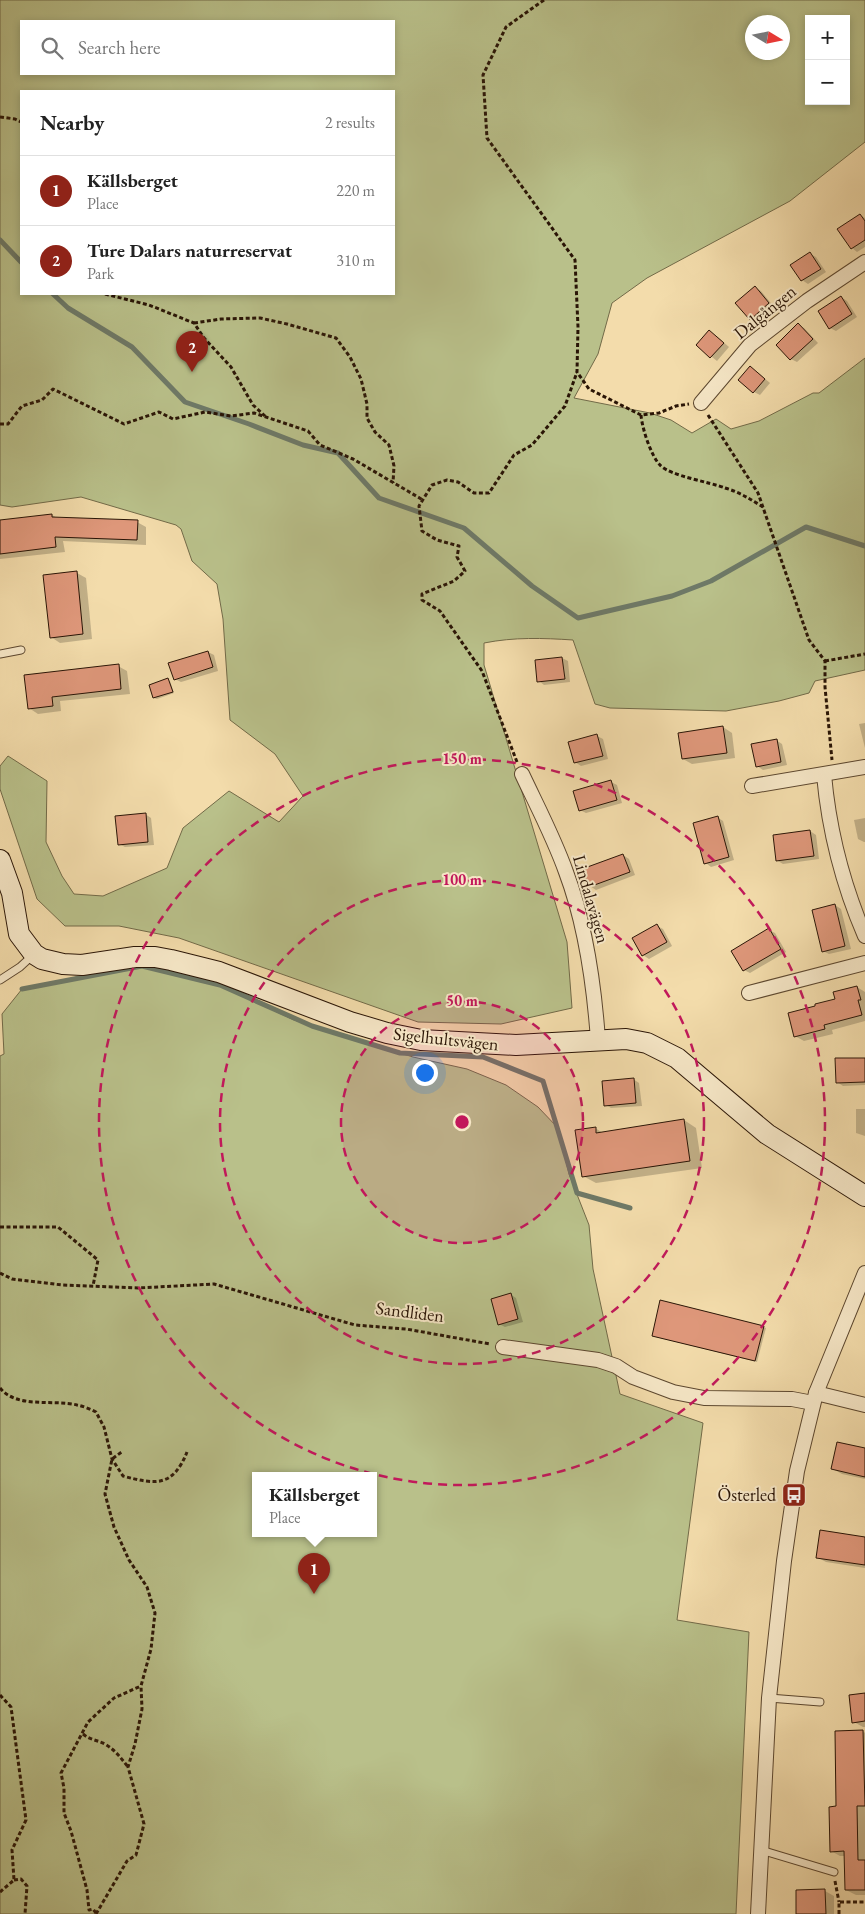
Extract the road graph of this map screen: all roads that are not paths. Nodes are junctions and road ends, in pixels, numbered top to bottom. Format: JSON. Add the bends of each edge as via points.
{"nodes":[{"id":1,"x":865,"y":262,"type":"edge"},
{"id":2,"x":701,"y":403,"type":"road end"},
{"id":3,"x":21,"y":650,"type":"dead end"},
{"id":4,"x":0,"y":654,"type":"edge"},
{"id":5,"x":865,"y":767,"type":"edge"},
{"id":6,"x":522,"y":774,"type":"road end"},
{"id":7,"x":829,"y":774,"type":"junction"},
{"id":8,"x":752,"y":786,"type":"dead end"},
{"id":9,"x":0,"y":860,"type":"edge"},
{"id":10,"x":865,"y":936,"type":"edge"},
{"id":11,"x":34,"y":954,"type":"junction"},
{"id":12,"x":865,"y":963,"type":"edge"},
{"id":13,"x":0,"y":980,"type":"edge"},
{"id":14,"x":748,"y":993,"type":"dead end"},
{"id":15,"x":598,"y":1040,"type":"junction"},
{"id":16,"x":865,"y":1196,"type":"edge"},
{"id":17,"x":865,"y":1273,"type":"edge"},
{"id":18,"x":503,"y":1347,"type":"road end"},
{"id":19,"x":814,"y":1398,"type":"junction"},
{"id":20,"x":865,"y":1404,"type":"edge"},
{"id":21,"x":769,"y":1698,"type":"junction"},
{"id":22,"x":820,"y":1702,"type":"dead end"},
{"id":23,"x":760,"y":1850,"type":"junction"},
{"id":24,"x":834,"y":1872,"type":"road end"},
{"id":25,"x":758,"y":1914,"type":"edge"}],
"edges":[{"from":1,"to":2,"type":"street","name":"Dalgången","via":[[750,345]]},
{"from":3,"to":4,"type":"lane"},
{"from":5,"to":7,"type":"street"},
{"from":6,"to":15,"type":"street","name":"Lindalavägen","via":[[566,872],[578,911],[589,961]]},
{"from":7,"to":8,"type":"street"},
{"from":7,"to":10,"type":"street","via":[[827,800],[840,867]]},
{"from":9,"to":11,"type":"street","via":[[12,894],[19,934]]},
{"from":11,"to":13,"type":"lane","via":[[20,968]]},
{"from":11,"to":15,"type":"street","name":"Sigelhultsvägen","via":[[63,964],[136,957],[171,960],[219,972],[350,1022],[421,1040],[516,1045]]},
{"from":12,"to":14,"type":"street"},
{"from":15,"to":16,"type":"street","name":"Sigelhultsvägen","via":[[636,1040],[660,1048],[677,1058],[767,1134]]},
{"from":17,"to":19,"type":"street"},
{"from":18,"to":19,"type":"street","via":[[598,1360],[673,1392],[704,1398]]},
{"from":19,"to":20,"type":"street"},
{"from":19,"to":21,"type":"street","via":[[797,1472],[785,1552]]},
{"from":21,"to":22,"type":"lane"},
{"from":21,"to":23,"type":"street"},
{"from":23,"to":24,"type":"lane"},
{"from":23,"to":25,"type":"street"}]}
